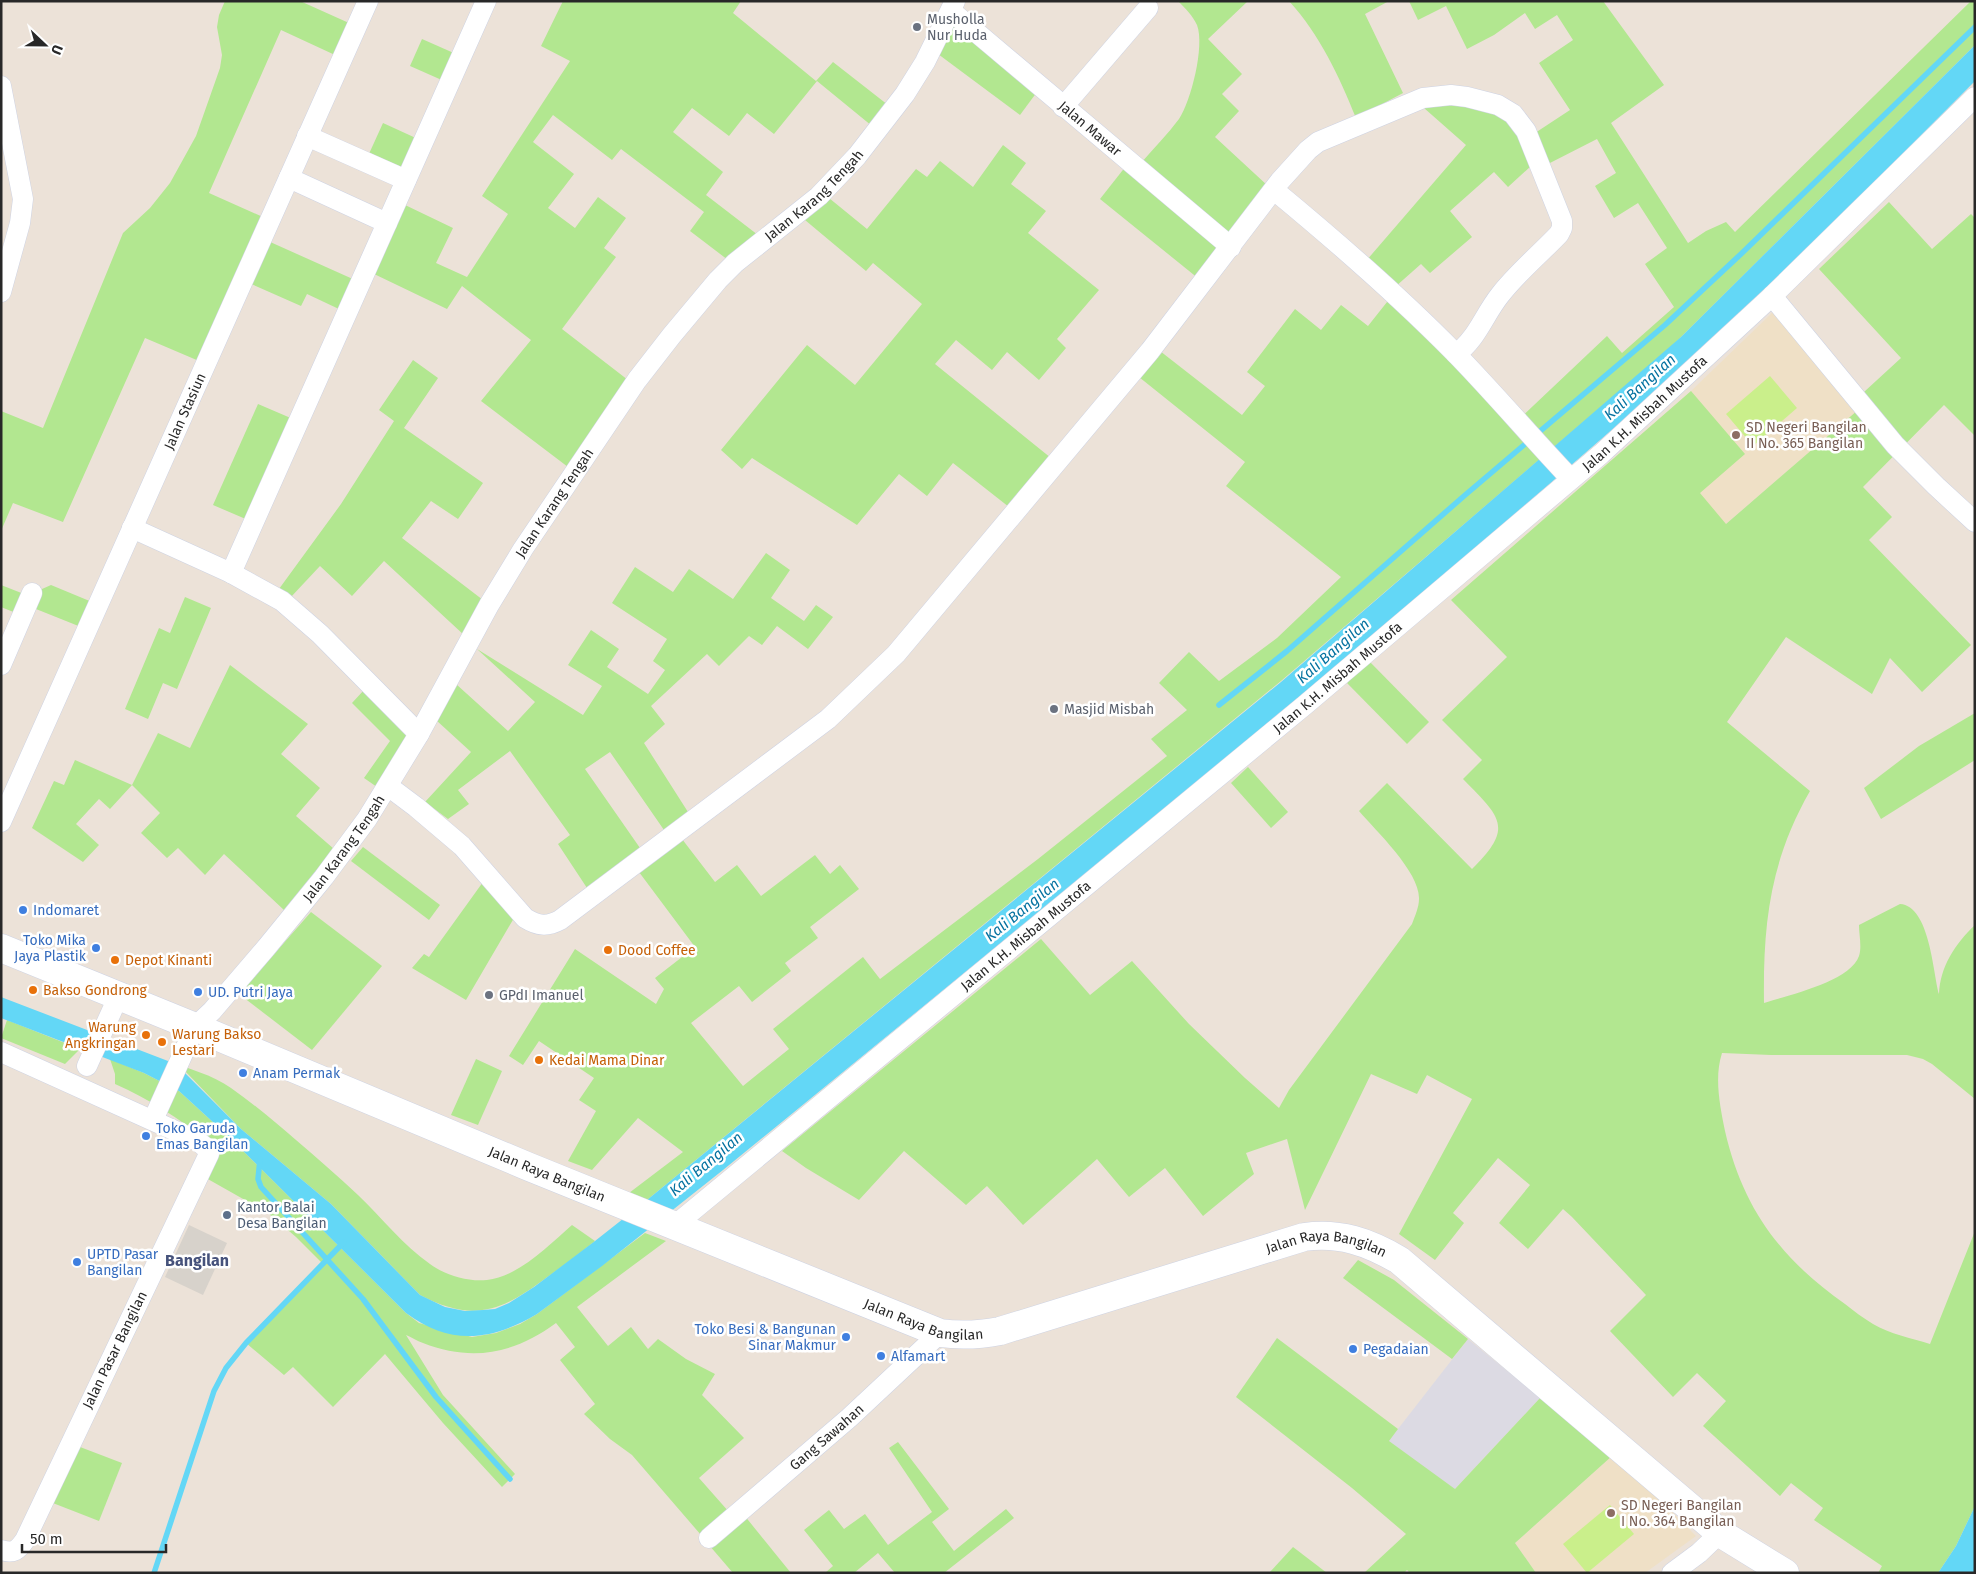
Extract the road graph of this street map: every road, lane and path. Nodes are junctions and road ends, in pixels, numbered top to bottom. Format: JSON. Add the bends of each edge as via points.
{"nodes":[{"id":1,"x":368,"y":1,"type":"edge"},
{"id":2,"x":486,"y":1,"type":"edge"},
{"id":3,"x":953,"y":6,"type":"edge"},
{"id":4,"x":1148,"y":8,"type":"dead end"},
{"id":5,"x":1,"y":86,"type":"edge"},
{"id":6,"x":1975,"y":97,"type":"edge"},
{"id":7,"x":1063,"y":107,"type":"junction"},
{"id":8,"x":307,"y":136,"type":"junction"},
{"id":9,"x":289,"y":178,"type":"junction"},
{"id":10,"x":406,"y":180,"type":"junction"},
{"id":11,"x":1274,"y":190,"type":"junction"},
{"id":12,"x":387,"y":223,"type":"junction"},
{"id":13,"x":1231,"y":247,"type":"junction"},
{"id":14,"x":1,"y":292,"type":"edge"},
{"id":15,"x":1772,"y":296,"type":"junction"},
{"id":16,"x":1456,"y":354,"type":"junction"},
{"id":17,"x":1569,"y":476,"type":"junction"},
{"id":18,"x":1975,"y":522,"type":"edge"},
{"id":19,"x":132,"y":528,"type":"junction"},
{"id":20,"x":231,"y":573,"type":"junction"},
{"id":21,"x":32,"y":592,"type":"dead end"},
{"id":22,"x":1,"y":665,"type":"edge"},
{"id":23,"x":419,"y":734,"type":"junction"},
{"id":24,"x":388,"y":786,"type":"junction"},
{"id":25,"x":1,"y":822,"type":"edge"},
{"id":26,"x":1,"y":948,"type":"edge"},
{"id":27,"x":119,"y":996,"type":"junction"},
{"id":28,"x":195,"y":1026,"type":"junction"},
{"id":29,"x":1,"y":1052,"type":"edge"},
{"id":30,"x":89,"y":1062,"type":"junction"},
{"id":31,"x":65,"y":1080,"type":"junction"},
{"id":32,"x":95,"y":1093,"type":"junction"},
{"id":33,"x":153,"y":1120,"type":"junction"},
{"id":34,"x":670,"y":1225,"type":"junction"},
{"id":35,"x":940,"y":1333,"type":"junction"},
{"id":36,"x":1720,"y":1533,"type":"junction"},
{"id":37,"x":708,"y":1538,"type":"dead end"},
{"id":38,"x":1,"y":1550,"type":"edge"},
{"id":39,"x":1672,"y":1573,"type":"edge"},
{"id":40,"x":1786,"y":1573,"type":"edge"}],
"edges":[{"from":1,"to":8,"type":"street","name":"Jalan Stasiun"},
{"from":2,"to":10,"type":"street"},
{"from":3,"to":7,"type":"street","name":"Jalan Mawar"},
{"from":3,"to":23,"type":"street","name":"Jalan Karang Tengah","via":[[905,94],[857,156],[819,196],[718,280],[637,380],[523,549]]},
{"from":4,"to":7,"type":"street"},
{"from":5,"to":14,"type":"street","via":[[23,199],[20,223]]},
{"from":6,"to":15,"type":"street","name":"Jalan K.H. Misbah Mustofa"},
{"from":7,"to":13,"type":"street","name":"Jalan Mawar"},
{"from":8,"to":9,"type":"street","name":"Jalan Stasiun"},
{"from":8,"to":10,"type":"street"},
{"from":9,"to":12,"type":"street"},
{"from":9,"to":19,"type":"street","name":"Jalan Stasiun"},
{"from":10,"to":12,"type":"street"},
{"from":11,"to":13,"type":"street"},
{"from":11,"to":16,"type":"street","via":[[1380,280]]},
{"from":11,"to":16,"type":"street","via":[[1318,142],[1424,98],[1468,97],[1498,105],[1513,114],[1526,131],[1561,215],[1562,228],[1500,295],[1473,338]]},
{"from":12,"to":20,"type":"street"},
{"from":13,"to":24,"type":"street","via":[[1150,351],[896,654],[828,718],[560,920],[543,926],[525,918],[462,846]]},
{"from":15,"to":17,"type":"street","name":"Jalan K.H. Misbah Mustofa","via":[[1629,428]]},
{"from":15,"to":18,"type":"street","via":[[1894,445]]},
{"from":16,"to":17,"type":"street"},
{"from":17,"to":34,"type":"street","name":"Jalan K.H. Misbah Mustofa","via":[[1305,705]]},
{"from":19,"to":20,"type":"street"},
{"from":19,"to":25,"type":"street","name":"Jalan Stasiun"},
{"from":20,"to":23,"type":"street","via":[[261,588],[298,614]]},
{"from":21,"to":22,"type":"street"},
{"from":23,"to":24,"type":"street","name":"Jalan Karang Tengah"},
{"from":24,"to":28,"type":"street","name":"Jalan Karang Tengah","via":[[324,877],[212,1011]]},
{"from":26,"to":27,"type":"main road","name":"Jalan Raya Bangilan"},
{"from":27,"to":28,"type":"main road","name":"Jalan Raya Bangilan"},
{"from":27,"to":30,"type":"street"},
{"from":28,"to":33,"type":"street"},
{"from":28,"to":34,"type":"main road","name":"Jalan Raya Bangilan"},
{"from":29,"to":31,"type":"street","name":"Jalan Pasar Bangilan"},
{"from":30,"to":31,"type":"street"},
{"from":30,"to":32,"type":"street"},
{"from":31,"to":32,"type":"street","name":"Jalan Pasar Bangilan"},
{"from":32,"to":33,"type":"street","name":"Jalan Pasar Bangilan"},
{"from":33,"to":38,"type":"street","name":"Jalan Pasar Bangilan","via":[[202,1144],[208,1151],[207,1160],[25,1540],[18,1550]]},
{"from":34,"to":35,"type":"main road","name":"Jalan Raya Bangilan"},
{"from":35,"to":36,"type":"main road","name":"Jalan Raya Bangilan","via":[[961,1336],[1000,1331],[1304,1237],[1348,1238],[1380,1249],[1399,1260]]},
{"from":35,"to":37,"type":"street","name":"Gang Sawahan","via":[[849,1418]]},
{"from":36,"to":39,"type":"street"},
{"from":36,"to":40,"type":"main road","name":"Jalan Raya Bangilan"}]}
